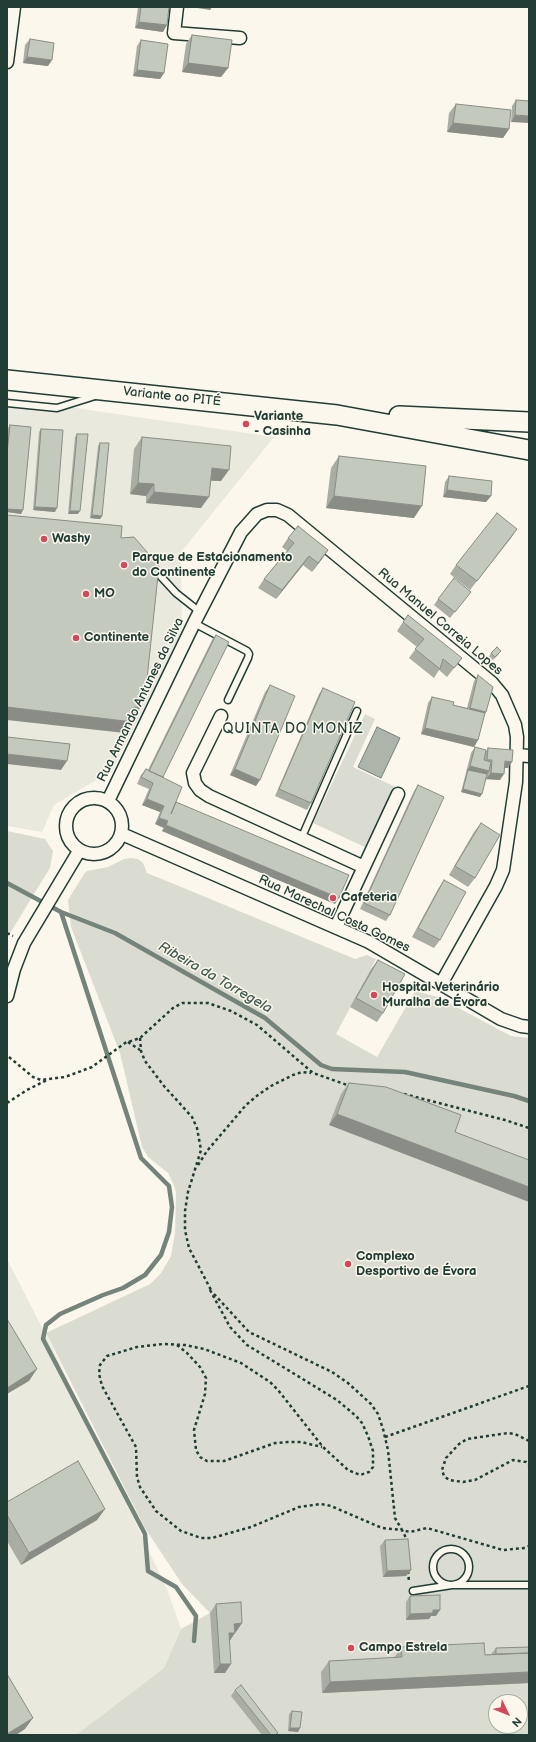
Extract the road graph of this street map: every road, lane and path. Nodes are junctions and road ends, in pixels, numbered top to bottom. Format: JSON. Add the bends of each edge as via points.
{"nodes":[{"id":1,"x":14,"y":7,"type":"edge"},
{"id":2,"x":177,"y":7,"type":"edge"},
{"id":3,"x":240,"y":38,"type":"dead end"},
{"id":4,"x":7,"y":62,"type":"edge"},
{"id":5,"x":7,"y":380,"type":"edge"},
{"id":6,"x":110,"y":391,"type":"junction"},
{"id":7,"x":7,"y":403,"type":"edge"},
{"id":8,"x":337,"y":415,"type":"junction"},
{"id":9,"x":529,"y":422,"type":"edge"},
{"id":10,"x":529,"y":450,"type":"edge"},
{"id":11,"x":146,"y":561,"type":"edge"},
{"id":12,"x":197,"y":617,"type":"junction"},
{"id":13,"x":228,"y":700,"type":"dead end"},
{"id":14,"x":357,"y":711,"type":"dead end"},
{"id":15,"x":221,"y":716,"type":"dead end"},
{"id":16,"x":517,"y":754,"type":"junction"},
{"id":17,"x":529,"y":756,"type":"edge"},
{"id":18,"x":398,"y":794,"type":"dead end"},
{"id":19,"x":108,"y":801,"type":"junction"},
{"id":20,"x":122,"y":834,"type":"junction"},
{"id":21,"x":301,"y":839,"type":"junction"},
{"id":22,"x":79,"y":851,"type":"junction"},
{"id":23,"x":364,"y":867,"type":"junction"},
{"id":24,"x":336,"y":927,"type":"junction"},
{"id":25,"x":10,"y":968,"type":"edge"},
{"id":26,"x":442,"y":984,"type":"junction"},
{"id":27,"x":7,"y":996,"type":"edge"},
{"id":28,"x":529,"y":1027,"type":"edge"},
{"id":29,"x":140,"y":1038,"type":"junction"},
{"id":30,"x":126,"y":1042,"type":"junction"},
{"id":31,"x":141,"y":1051,"type":"junction"},
{"id":32,"x":9,"y":1057,"type":"dead end"},
{"id":33,"x":313,"y":1073,"type":"junction"},
{"id":34,"x":49,"y":1079,"type":"junction"},
{"id":35,"x":353,"y":1087,"type":"edge"},
{"id":36,"x":399,"y":1093,"type":"edge"},
{"id":37,"x":7,"y":1103,"type":"edge"},
{"id":38,"x":529,"y":1128,"type":"edge"},
{"id":39,"x":195,"y":1170,"type":"junction"},
{"id":40,"x":210,"y":1290,"type":"junction"},
{"id":41,"x":177,"y":1345,"type":"junction"},
{"id":42,"x":529,"y":1386,"type":"edge"},
{"id":43,"x":385,"y":1437,"type":"junction"},
{"id":44,"x":529,"y":1441,"type":"edge"},
{"id":45,"x":323,"y":1447,"type":"junction"},
{"id":46,"x":529,"y":1465,"type":"edge"},
{"id":47,"x":402,"y":1530,"type":"junction"},
{"id":48,"x":529,"y":1546,"type":"edge"},
{"id":49,"x":408,"y":1547,"type":"edge"},
{"id":50,"x":408,"y":1567,"type":"edge"},
{"id":51,"x":452,"y":1585,"type":"junction"},
{"id":52,"x":529,"y":1585,"type":"edge"},
{"id":53,"x":413,"y":1591,"type":"joint"}],
"edges":[{"from":1,"to":4,"type":"street"},
{"from":2,"to":3,"type":"street","via":[[174,33]]},
{"from":5,"to":6,"type":"main road","name":"Variante ao PITÉ"},
{"from":6,"to":7,"type":"lane","via":[[57,408]]},
{"from":6,"to":8,"type":"main road","name":"Variante ao PITÉ"},
{"from":8,"to":9,"type":"main road","name":"Variante ao PITÉ"},
{"from":8,"to":10,"type":"main road","name":"Variante ao PITÉ"},
{"from":11,"to":12,"type":"lane"},
{"from":12,"to":13,"type":"lane","via":[[247,651],[248,658]]},
{"from":12,"to":16,"type":"street","name":"Rua Manuel Correia Lopes","via":[[241,532],[257,514],[277,510],[288,515],[492,683],[502,695],[515,725]]},
{"from":12,"to":19,"type":"street","name":"Rua Armando Antunes da Silva"},
{"from":14,"to":21,"type":"lane"},
{"from":15,"to":21,"type":"street","via":[[193,773],[195,783],[209,796]]},
{"from":16,"to":17,"type":"street"},
{"from":16,"to":26,"type":"street","name":"Rua Manuel Correia Lopes","via":[[516,782],[503,870]]},
{"from":18,"to":23,"type":"street"},
{"from":19,"to":20,"type":"street","via":[[122,819]]},
{"from":19,"to":22,"type":"street","via":[[95,798],[82,800],[72,808],[66,820],[66,832],[70,843]]},
{"from":20,"to":22,"type":"street","via":[[117,844],[99,855]]},
{"from":20,"to":24,"type":"street","name":"Rua Marechal Costa Gomes"},
{"from":21,"to":23,"type":"street"},
{"from":22,"to":25,"type":"street","via":[[34,923]]},
{"from":23,"to":24,"type":"street"},
{"from":24,"to":26,"type":"street","name":"Rua Marechal Costa Gomes","via":[[369,942]]},
{"from":25,"to":27,"type":"street"},
{"from":26,"to":28,"type":"street","name":"Rua Marechal Costa Gomes","via":[[501,1019]]},
{"from":29,"to":30,"type":"path"},
{"from":29,"to":31,"type":"path"},
{"from":29,"to":33,"type":"path","via":[[178,1006],[191,1002],[208,1003],[231,1011],[257,1025]]},
{"from":30,"to":31,"type":"path"},
{"from":30,"to":34,"type":"path","via":[[92,1067],[71,1075]]},
{"from":31,"to":39,"type":"path","via":[[153,1072],[192,1117],[197,1128],[201,1150]]},
{"from":32,"to":34,"type":"path","via":[[33,1077]]},
{"from":33,"to":35,"type":"path"},
{"from":33,"to":39,"type":"path","via":[[302,1072],[293,1075],[258,1095],[246,1105],[207,1151]]},
{"from":34,"to":37,"type":"path"},
{"from":36,"to":38,"type":"path"},
{"from":39,"to":40,"type":"path","via":[[188,1192],[185,1230],[190,1248]]},
{"from":40,"to":43,"type":"path","via":[[248,1332],[332,1372],[361,1394],[378,1414]]},
{"from":40,"to":45,"type":"path","via":[[230,1327],[247,1345],[337,1400],[356,1416],[362,1423],[373,1451],[372,1467],[365,1474],[355,1474]]},
{"from":41,"to":45,"type":"path","via":[[229,1357],[254,1370],[278,1390]]},
{"from":41,"to":45,"type":"path","via":[[188,1353],[206,1378],[205,1394],[194,1430],[196,1450],[200,1457],[207,1461],[224,1461],[275,1443],[301,1442]]},
{"from":41,"to":47,"type":"path","via":[[163,1344],[117,1352],[107,1356],[100,1365],[102,1386],[136,1447],[140,1487],[156,1511],[168,1522],[190,1535],[212,1538],[251,1527],[299,1507],[321,1504],[382,1528]]},
{"from":42,"to":43,"type":"path"},
{"from":43,"to":47,"type":"path","via":[[395,1518]]},
{"from":44,"to":46,"type":"path","via":[[508,1433],[468,1439],[459,1444],[446,1458],[442,1470],[449,1480],[464,1482],[475,1480],[513,1460]]},
{"from":47,"to":48,"type":"path","via":[[410,1532],[427,1528],[503,1550]]},
{"from":47,"to":49,"type":"path","via":[[408,1540]]},
{"from":50,"to":53,"type":"path","via":[[409,1582]]},
{"from":51,"to":51,"type":"lane","via":[[463,1580],[469,1570],[469,1564],[464,1553],[447,1548],[437,1554],[432,1566],[435,1577],[440,1582]]},
{"from":51,"to":52,"type":"lane"},
{"from":51,"to":53,"type":"lane"}]}
